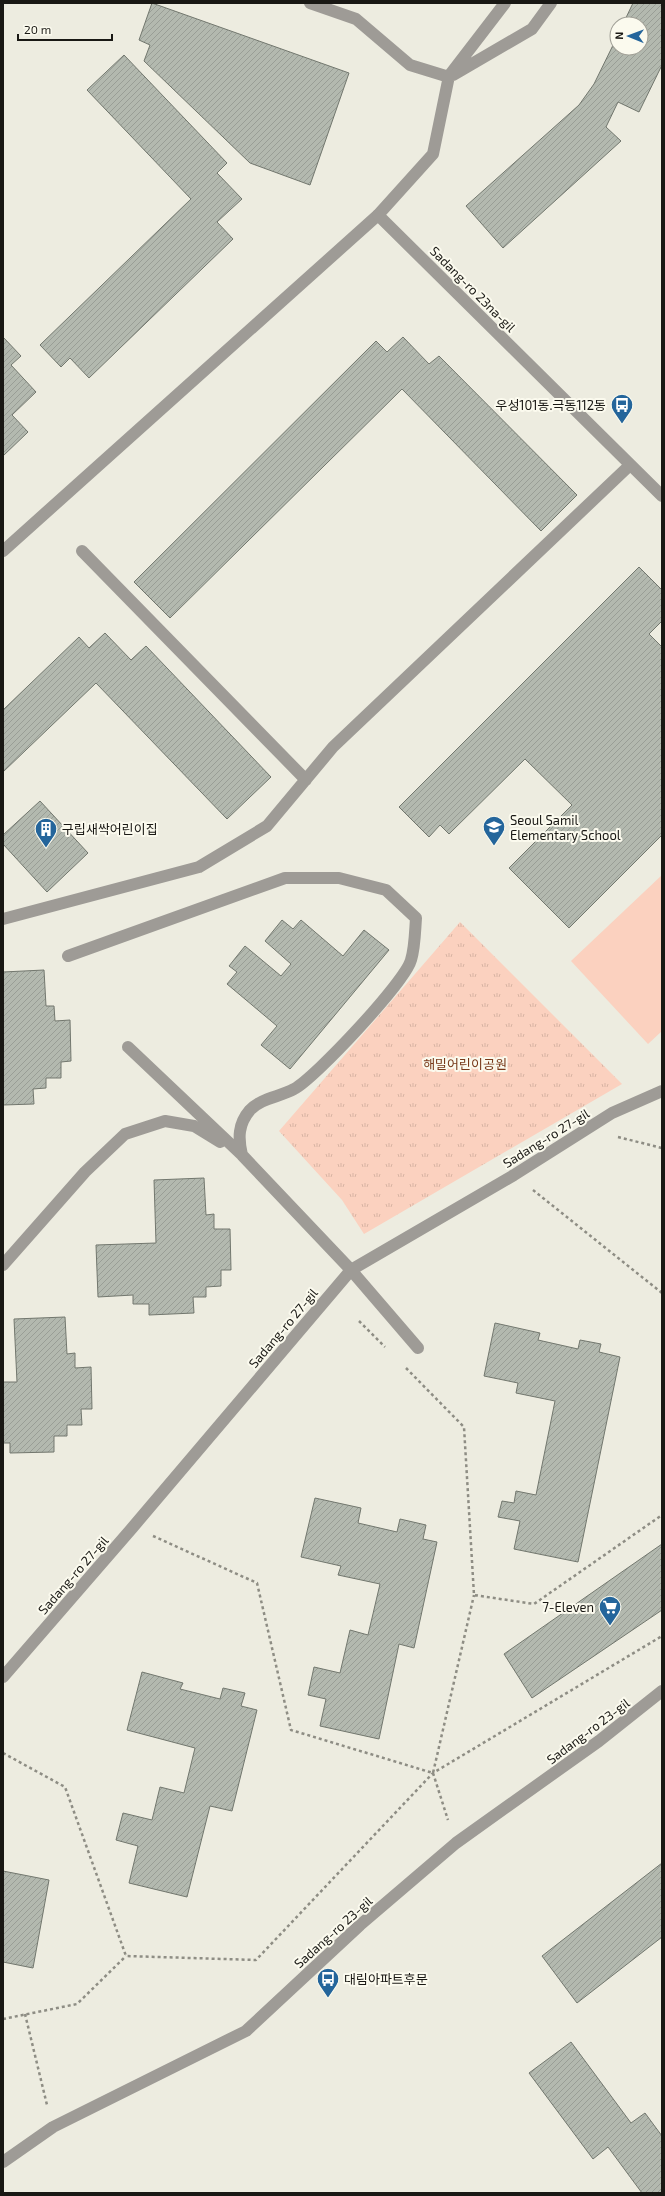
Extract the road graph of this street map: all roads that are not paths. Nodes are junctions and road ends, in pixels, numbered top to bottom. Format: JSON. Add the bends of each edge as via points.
{"nodes":[{"id":1,"x":310,"y":3,"type":"edge"},
{"id":2,"x":505,"y":3,"type":"edge"},
{"id":3,"x":551,"y":3,"type":"edge"},
{"id":4,"x":449,"y":77,"type":"junction"},
{"id":5,"x":378,"y":215,"type":"junction"},
{"id":6,"x":630,"y":466,"type":"junction"},
{"id":7,"x":662,"y":496,"type":"edge"},
{"id":8,"x":3,"y":551,"type":"edge"},
{"id":9,"x":82,"y":551,"type":"dead end"},
{"id":10,"x":306,"y":780,"type":"junction"},
{"id":11,"x":3,"y":919,"type":"edge"},
{"id":12,"x":68,"y":956,"type":"dead end"},
{"id":13,"x":128,"y":1047,"type":"dead end"},
{"id":14,"x":662,"y":1091,"type":"edge"},
{"id":15,"x":242,"y":1155,"type":"junction"},
{"id":16,"x":3,"y":1265,"type":"edge"},
{"id":17,"x":351,"y":1270,"type":"junction"},
{"id":18,"x":418,"y":1348,"type":"dead end"},
{"id":19,"x":3,"y":1677,"type":"edge"},
{"id":20,"x":662,"y":1691,"type":"edge"},
{"id":21,"x":3,"y":2162,"type":"edge"}],
"edges":[{"from":1,"to":4,"type":"street","via":[[356,19],[410,65]]},
{"from":2,"to":4,"type":"street"},
{"from":3,"to":4,"type":"street","via":[[532,29]]},
{"from":4,"to":5,"type":"street","via":[[433,154]]},
{"from":5,"to":6,"type":"street","name":"Sadang-ro 23na-gil"},
{"from":5,"to":8,"type":"street"},
{"from":6,"to":7,"type":"street","name":"Sadang-ro 23na-gil"},
{"from":6,"to":10,"type":"street","via":[[334,748]]},
{"from":9,"to":10,"type":"street"},
{"from":10,"to":11,"type":"street","via":[[267,826],[199,867]]},
{"from":12,"to":15,"type":"street","via":[[286,878],[339,878],[386,890],[416,918],[411,960],[395,987],[312,1076],[294,1089],[251,1109],[242,1123],[238,1139]]},
{"from":13,"to":15,"type":"street"},
{"from":14,"to":17,"type":"street","name":"Sadang-ro 27-gil","via":[[612,1113],[514,1175]]},
{"from":15,"to":16,"type":"street","via":[[194,1126],[165,1121],[124,1134],[85,1172]]},
{"from":15,"to":17,"type":"street"},
{"from":17,"to":18,"type":"street"},
{"from":17,"to":19,"type":"street","name":"Sadang-ro 27-gil"},
{"from":20,"to":21,"type":"street","name":"Sadang-ro 23-gil","via":[[599,1741],[456,1844],[360,1926],[246,2031],[53,2127]]}]}
